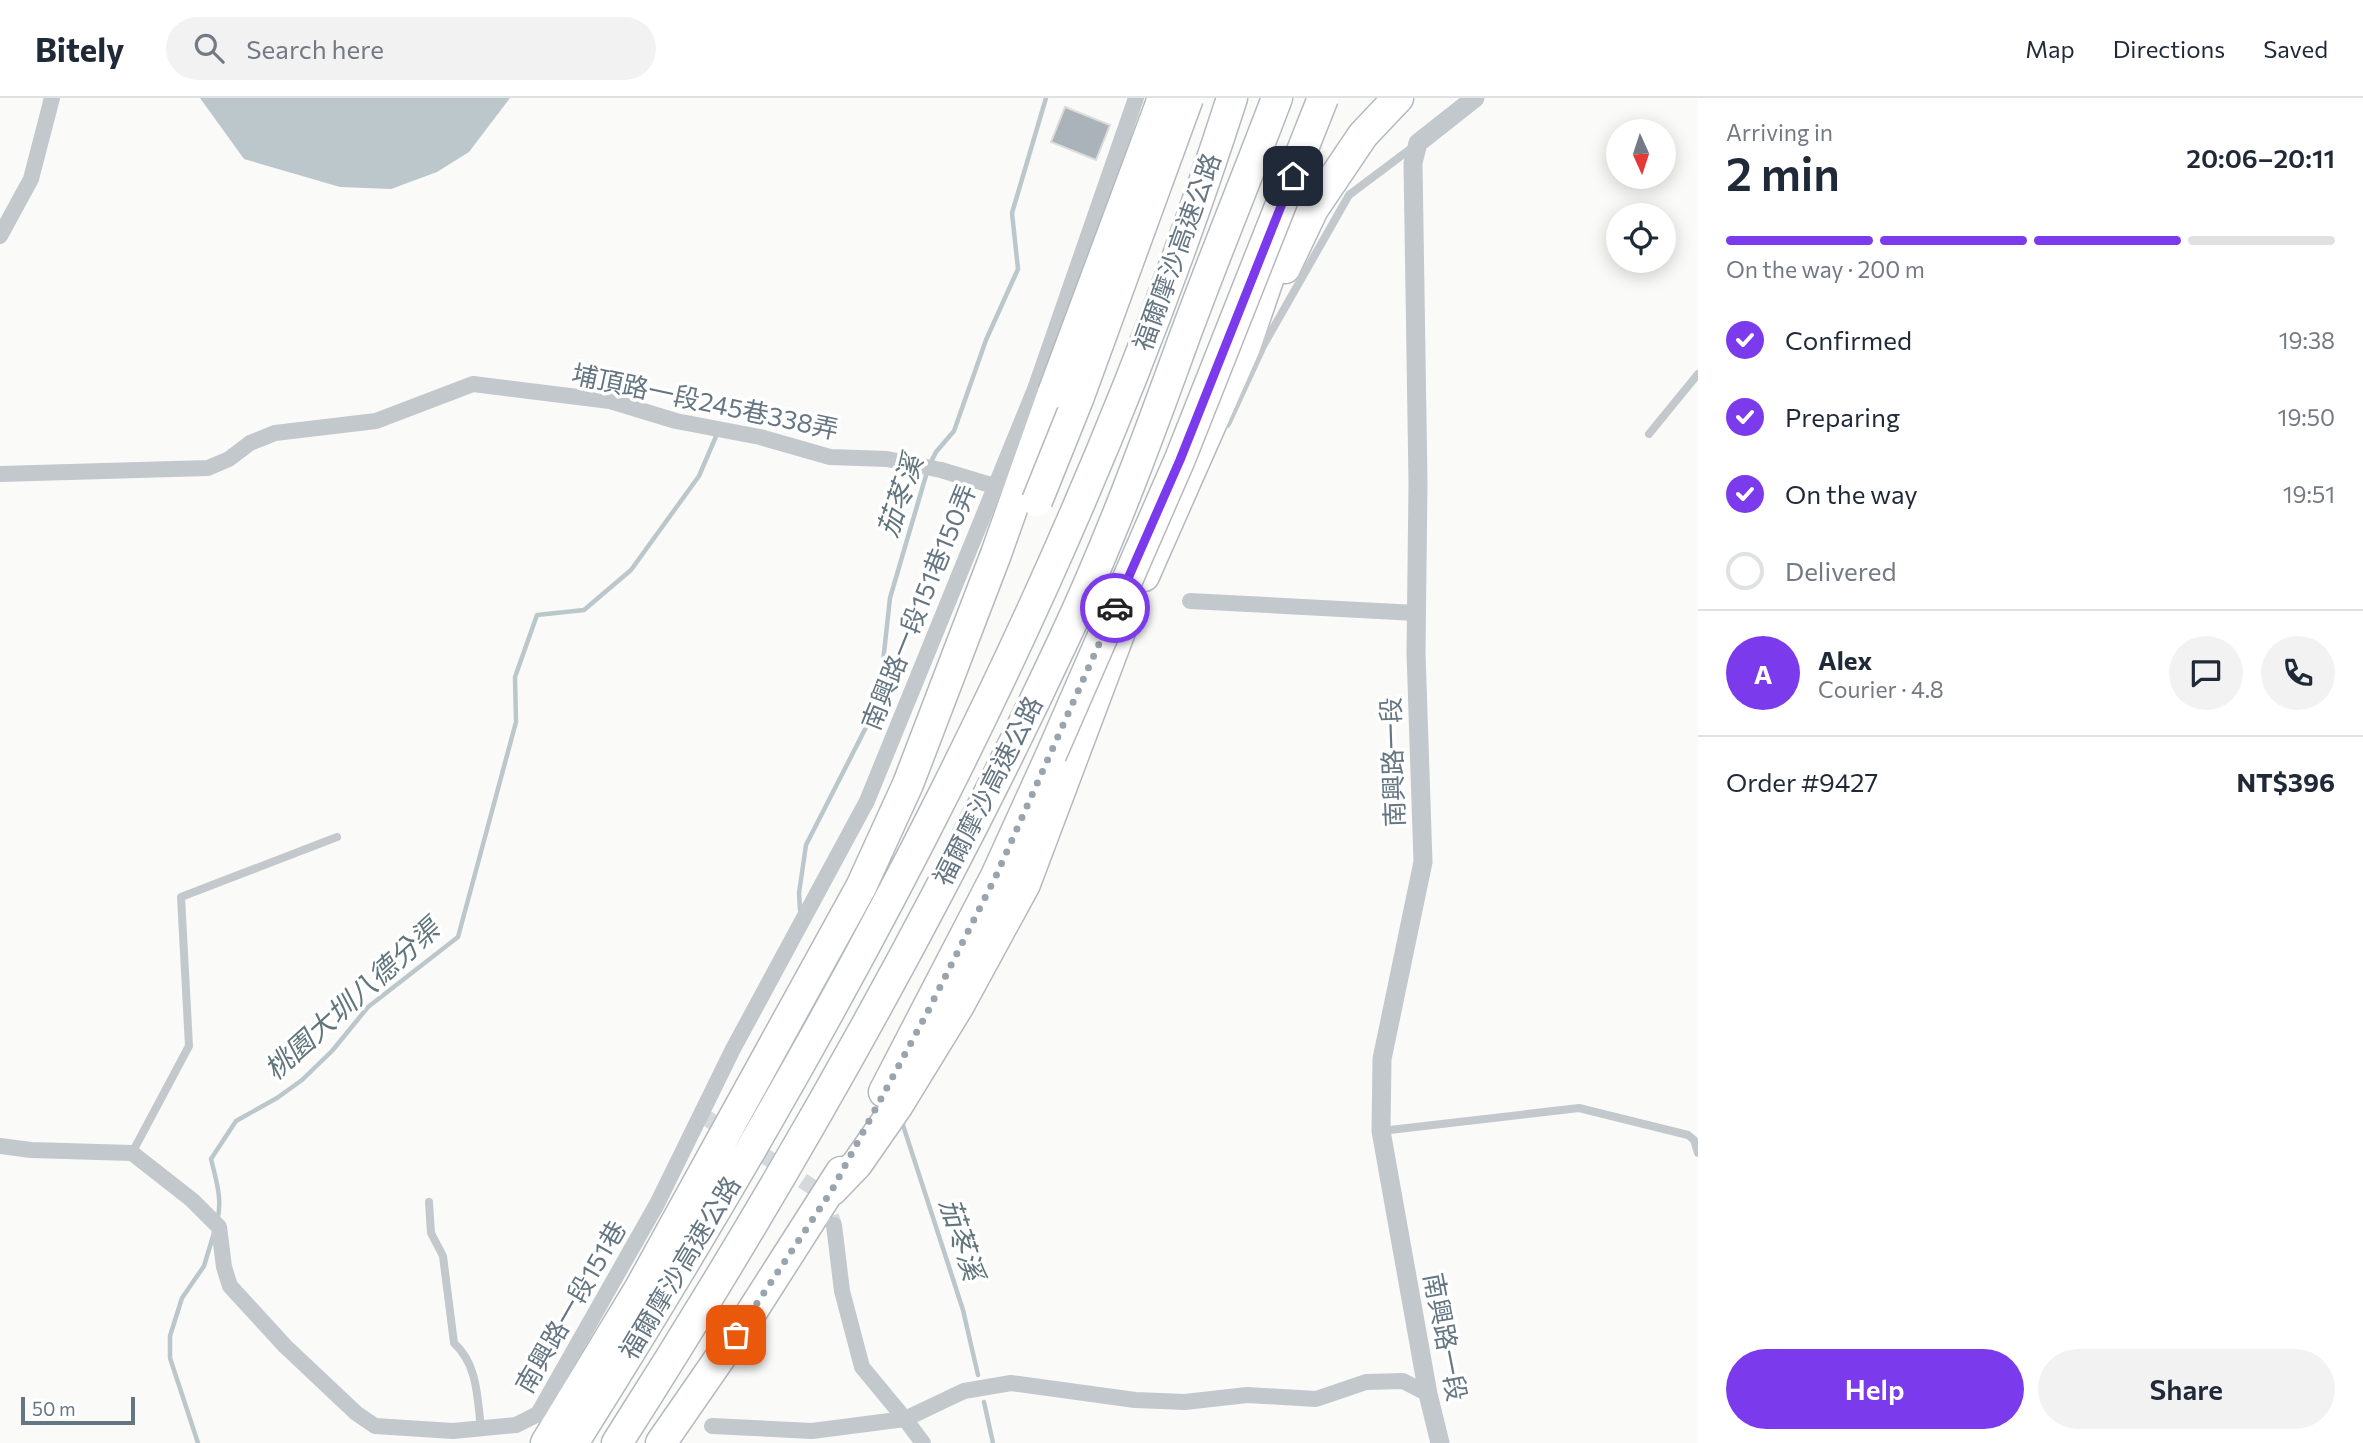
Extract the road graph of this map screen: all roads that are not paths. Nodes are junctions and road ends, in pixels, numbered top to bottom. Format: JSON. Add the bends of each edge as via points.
{"nodes":[{"id":1,"x":52,"y":98,"type":"edge"},
{"id":2,"x":1136,"y":98,"type":"edge"},
{"id":3,"x":1163,"y":98,"type":"edge"},
{"id":4,"x":1188,"y":98,"type":"edge"},
{"id":5,"x":1232,"y":98,"type":"edge"},
{"id":6,"x":1277,"y":98,"type":"edge"},
{"id":7,"x":1323,"y":98,"type":"edge"},
{"id":8,"x":1334,"y":98,"type":"edge"},
{"id":9,"x":1398,"y":98,"type":"edge"},
{"id":10,"x":1475,"y":98,"type":"edge"},
{"id":11,"x":1418,"y":143,"type":"junction"},
{"id":12,"x":0,"y":236,"type":"edge"},
{"id":13,"x":1245,"y":346,"type":"junction"},
{"id":14,"x":1698,"y":374,"type":"edge"},
{"id":15,"x":1227,"y":425,"type":"dead end"},
{"id":16,"x":1649,"y":434,"type":"dead end"},
{"id":17,"x":0,"y":474,"type":"edge"},
{"id":18,"x":994,"y":486,"type":"junction"},
{"id":19,"x":1189,"y":601,"type":"dead end"},
{"id":20,"x":1416,"y":613,"type":"junction"},
{"id":21,"x":908,"y":784,"type":"junction"},
{"id":22,"x":337,"y":837,"type":"dead end"},
{"id":23,"x":702,"y":1115,"type":"joint"},
{"id":24,"x":1381,"y":1131,"type":"junction"},
{"id":25,"x":0,"y":1146,"type":"edge"},
{"id":26,"x":132,"y":1153,"type":"junction"},
{"id":27,"x":1698,"y":1153,"type":"edge"},
{"id":28,"x":832,"y":1190,"type":"junction"},
{"id":29,"x":429,"y":1202,"type":"dead end"},
{"id":30,"x":834,"y":1225,"type":"tunnel mouth"},
{"id":31,"x":1428,"y":1394,"type":"junction"},
{"id":32,"x":905,"y":1419,"type":"junction"},
{"id":33,"x":712,"y":1426,"type":"dead end"},
{"id":34,"x":481,"y":1428,"type":"junction"},
{"id":35,"x":546,"y":1443,"type":"edge"},
{"id":36,"x":573,"y":1443,"type":"edge"},
{"id":37,"x":617,"y":1443,"type":"edge"},
{"id":38,"x":661,"y":1443,"type":"edge"},
{"id":39,"x":923,"y":1443,"type":"edge"},
{"id":40,"x":1440,"y":1443,"type":"edge"}],
"edges":[{"from":1,"to":12,"type":"street","via":[[31,179]]},
{"from":2,"to":18,"type":"street","name":"南興路一段151巷150弄","via":[[1046,361]]},
{"from":3,"to":21,"type":"highway","bridge":true},
{"from":4,"to":21,"type":"highway","bridge":true,"via":[[1037,501],[968,666]]},
{"from":5,"to":36,"type":"highway","name":"福爾摩沙高速公路","via":[[1195,211],[1104,444],[1012,657],[847,982],[665,1297]]},
{"from":6,"to":37,"type":"highway","name":"福爾摩沙高速公路","via":[[1145,447],[1065,637],[950,869],[842,1068],[721,1280]]},
{"from":7,"to":28,"type":"highway","bridge":true,"via":[[1180,460],[1051,755],[996,876]]},
{"from":8,"to":13,"type":"highway"},
{"from":9,"to":13,"type":"highway","via":[[1363,135],[1313,209]]},
{"from":10,"to":11,"type":"street"},
{"from":11,"to":15,"type":"lane","via":[[1349,195],[1263,346]]},
{"from":11,"to":20,"type":"street","name":"南興路一段","via":[[1413,163]]},
{"from":13,"to":28,"type":"highway","via":[[1121,627],[1026,884],[898,1105],[857,1164]]},
{"from":14,"to":16,"type":"lane"},
{"from":17,"to":18,"type":"street","name":"埔頂路一段245巷338弄","via":[[208,468],[275,433],[376,421],[473,384],[610,401],[830,457],[887,459]]},
{"from":18,"to":23,"type":"street","name":"南興路一段151巷150弄","via":[[867,801]]},
{"from":19,"to":20,"type":"street"},
{"from":20,"to":24,"type":"street","name":"南興路一段","via":[[1423,862],[1382,1059]]},
{"from":21,"to":35,"type":"highway","via":[[817,971],[640,1288]]},
{"from":22,"to":26,"type":"lane","via":[[181,897],[189,1046]]},
{"from":23,"to":34,"type":"street","name":"南興路一段151巷","via":[[538,1414],[516,1425]]},
{"from":24,"to":27,"type":"lane","via":[[1579,1108],[1688,1135]]},
{"from":24,"to":31,"type":"street","name":"南興路一段"},
{"from":25,"to":26,"type":"street"},
{"from":26,"to":34,"type":"street","name":"南興路一段151巷","via":[[215,1223],[230,1286],[356,1413],[375,1426],[453,1431]]},
{"from":28,"to":38,"type":"highway"},
{"from":29,"to":34,"type":"lane","via":[[431,1233],[443,1256],[454,1343],[465,1353],[475,1375]]},
{"from":30,"to":32,"type":"street","via":[[842,1292],[862,1367]]},
{"from":31,"to":32,"type":"street","via":[[1402,1381],[1366,1382],[1316,1399],[1247,1395],[1185,1402],[1011,1383],[964,1391]]},
{"from":31,"to":40,"type":"street","name":"南興路一段"},
{"from":32,"to":33,"type":"street","via":[[812,1431]]},
{"from":32,"to":39,"type":"street"}]}
